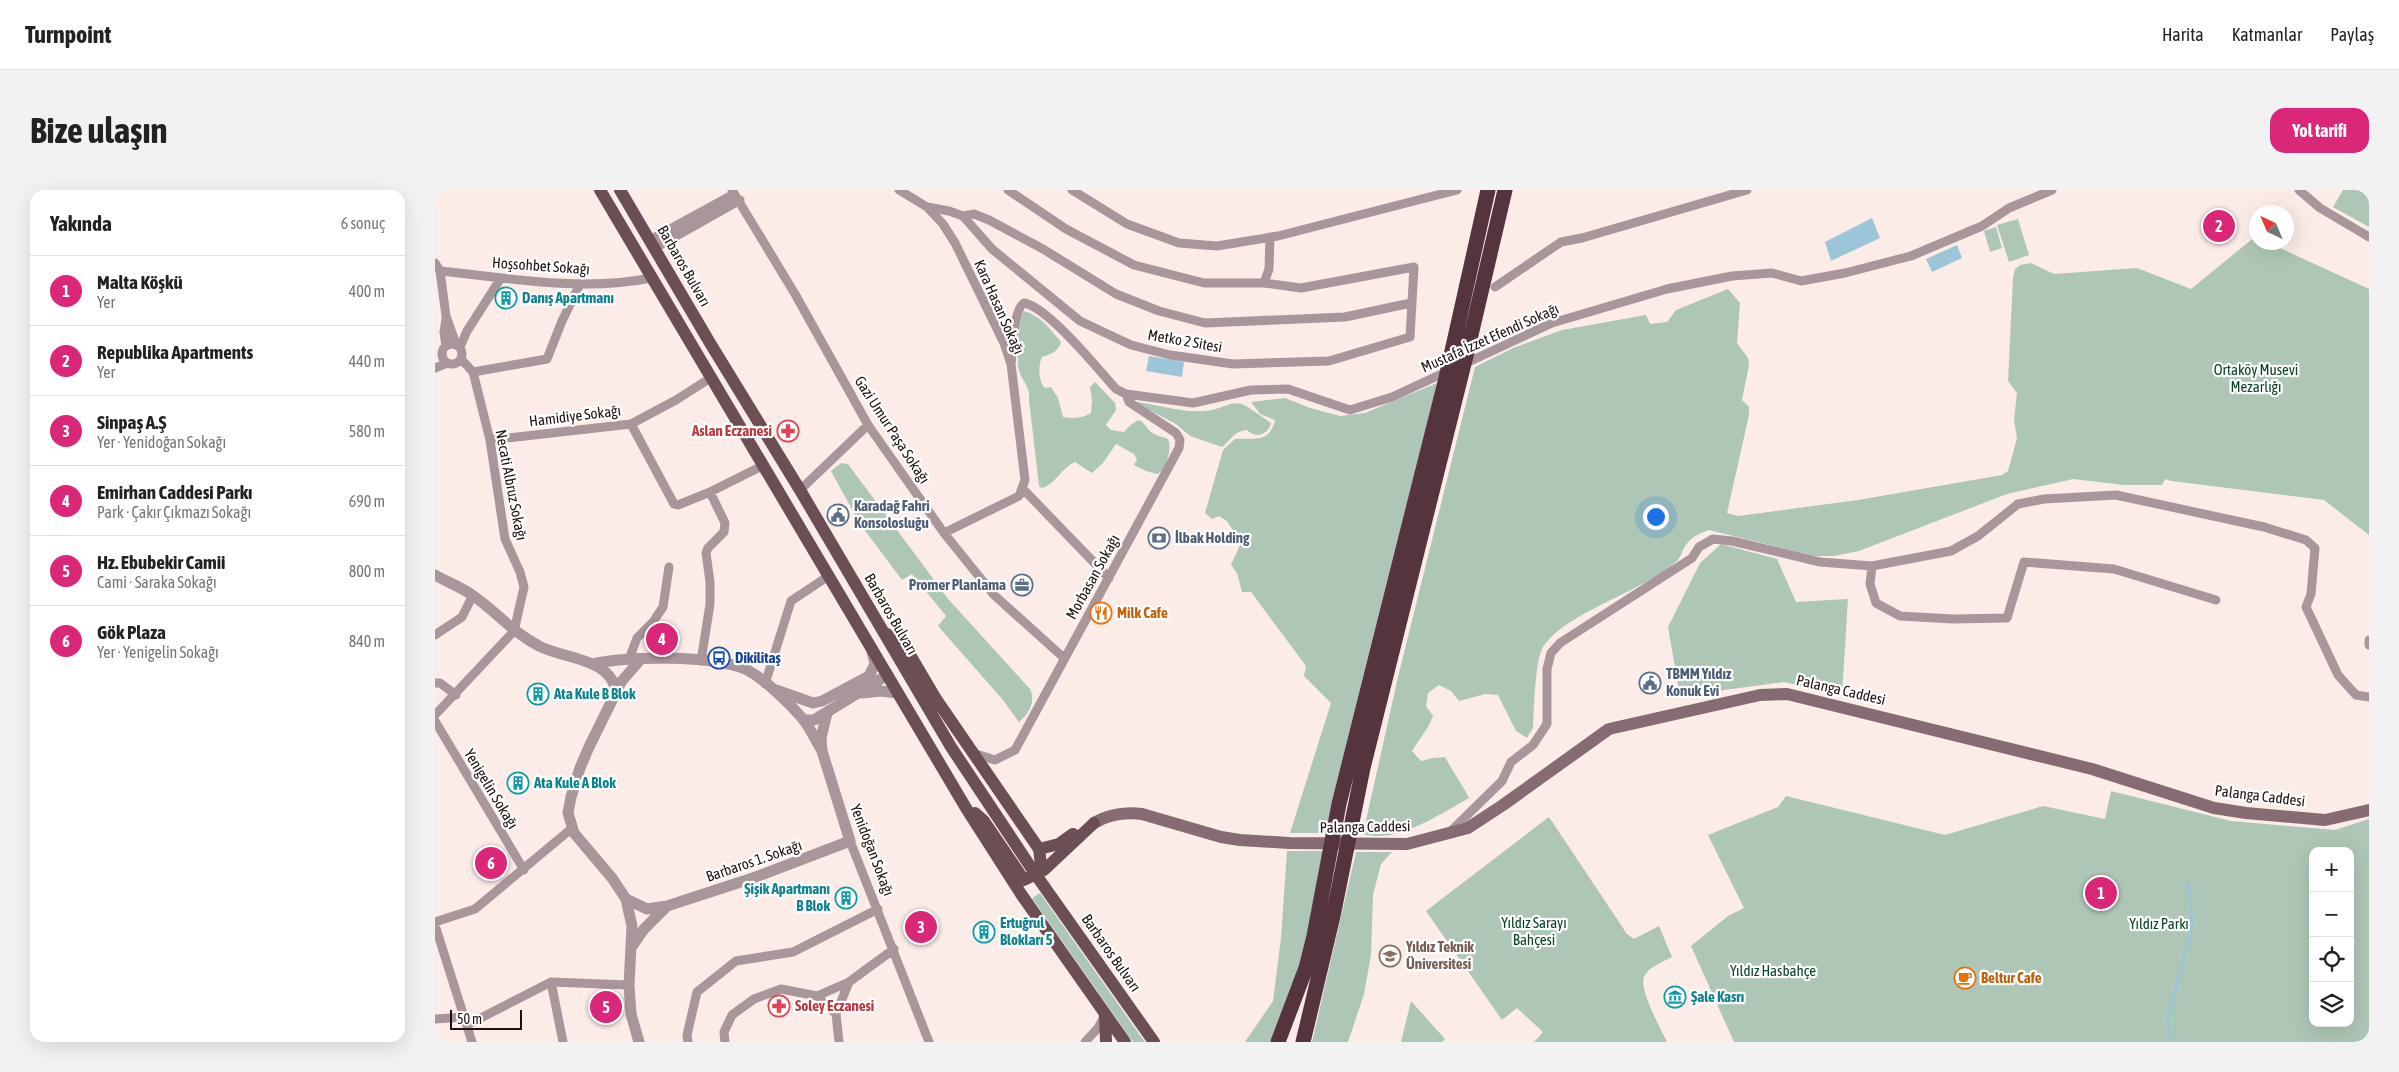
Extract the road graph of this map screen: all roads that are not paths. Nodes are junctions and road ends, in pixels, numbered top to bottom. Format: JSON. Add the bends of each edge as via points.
{"nodes":[{"id":1,"x":600,"y":190,"type":"edge"},
{"id":2,"x":620,"y":190,"type":"edge"},
{"id":3,"x":899,"y":190,"type":"edge"},
{"id":4,"x":1008,"y":190,"type":"edge"},
{"id":5,"x":1072,"y":190,"type":"edge"},
{"id":6,"x":1457,"y":190,"type":"edge"},
{"id":7,"x":1489,"y":190,"type":"edge"},
{"id":8,"x":1505,"y":190,"type":"edge"},
{"id":9,"x":1747,"y":190,"type":"edge"},
{"id":10,"x":2052,"y":190,"type":"edge"},
{"id":11,"x":2299,"y":190,"type":"edge"},
{"id":12,"x":735,"y":195,"type":"edge"},
{"id":13,"x":927,"y":207,"type":"junction"},
{"id":14,"x":963,"y":216,"type":"junction"},
{"id":15,"x":1270,"y":237,"type":"junction"},
{"id":16,"x":2369,"y":237,"type":"edge"},
{"id":17,"x":653,"y":244,"type":"junction"},
{"id":18,"x":435,"y":263,"type":"edge"},
{"id":19,"x":440,"y":272,"type":"junction"},
{"id":20,"x":501,"y":278,"type":"junction"},
{"id":21,"x":651,"y":278,"type":"junction"},
{"id":22,"x":1264,"y":283,"type":"junction"},
{"id":23,"x":580,"y":284,"type":"junction"},
{"id":24,"x":1495,"y":286,"type":"dead end"},
{"id":25,"x":1411,"y":303,"type":"junction"},
{"id":26,"x":446,"y":316,"type":"junction"},
{"id":27,"x":699,"y":324,"type":"junction"},
{"id":28,"x":458,"y":346,"type":"junction"},
{"id":29,"x":444,"y":350,"type":"junction"},
{"id":30,"x":461,"y":359,"type":"junction"},
{"id":31,"x":435,"y":361,"type":"edge"},
{"id":32,"x":447,"y":363,"type":"junction"},
{"id":33,"x":1011,"y":364,"type":"junction"},
{"id":34,"x":435,"y":368,"type":"edge"},
{"id":35,"x":473,"y":372,"type":"junction"},
{"id":36,"x":712,"y":377,"type":"junction"},
{"id":37,"x":1127,"y":394,"type":"junction"},
{"id":38,"x":631,"y":424,"type":"junction"},
{"id":39,"x":868,"y":425,"type":"junction"},
{"id":40,"x":490,"y":440,"type":"junction"},
{"id":41,"x":762,"y":466,"type":"junction"},
{"id":42,"x":1022,"y":488,"type":"junction"},
{"id":43,"x":800,"y":490,"type":"junction"},
{"id":44,"x":710,"y":492,"type":"junction"},
{"id":45,"x":944,"y":534,"type":"junction"},
{"id":46,"x":1414,"y":535,"type":"junction"},
{"id":47,"x":1872,"y":566,"type":"junction"},
{"id":48,"x":669,"y":567,"type":"dead end"},
{"id":49,"x":435,"y":575,"type":"edge"},
{"id":50,"x":827,"y":577,"type":"junction"},
{"id":51,"x":1109,"y":578,"type":"junction"},
{"id":52,"x":473,"y":595,"type":"junction"},
{"id":53,"x":2216,"y":600,"type":"dead end"},
{"id":54,"x":881,"y":629,"type":"junction"},
{"id":55,"x":514,"y":632,"type":"junction"},
{"id":56,"x":435,"y":635,"type":"edge"},
{"id":57,"x":2369,"y":640,"type":"edge"},
{"id":58,"x":2369,"y":645,"type":"edge"},
{"id":59,"x":872,"y":651,"type":"junction"},
{"id":60,"x":897,"y":657,"type":"junction"},
{"id":61,"x":1064,"y":658,"type":"junction"},
{"id":62,"x":634,"y":660,"type":"junction"},
{"id":63,"x":701,"y":661,"type":"junction"},
{"id":64,"x":592,"y":664,"type":"junction"},
{"id":65,"x":887,"y":675,"type":"junction"},
{"id":66,"x":435,"y":683,"type":"edge"},
{"id":67,"x":765,"y":684,"type":"junction"},
{"id":68,"x":616,"y":693,"type":"junction"},
{"id":69,"x":860,"y":693,"type":"junction"},
{"id":70,"x":898,"y":693,"type":"junction"},
{"id":71,"x":456,"y":695,"type":"junction"},
{"id":72,"x":2369,"y":697,"type":"edge"},
{"id":73,"x":926,"y":702,"type":"junction"},
{"id":74,"x":941,"y":706,"type":"junction"},
{"id":75,"x":827,"y":712,"type":"junction"},
{"id":76,"x":435,"y":715,"type":"edge"},
{"id":77,"x":913,"y":719,"type":"junction"},
{"id":78,"x":804,"y":720,"type":"junction"},
{"id":79,"x":435,"y":721,"type":"edge"},
{"id":80,"x":822,"y":751,"type":"junction"},
{"id":81,"x":973,"y":752,"type":"junction"},
{"id":82,"x":966,"y":808,"type":"junction"},
{"id":83,"x":2369,"y":810,"type":"edge"},
{"id":84,"x":1094,"y":823,"type":"junction"},
{"id":85,"x":571,"y":829,"type":"junction"},
{"id":86,"x":1448,"y":834,"type":"junction"},
{"id":87,"x":850,"y":842,"type":"junction"},
{"id":88,"x":1039,"y":849,"type":"junction"},
{"id":89,"x":524,"y":870,"type":"junction"},
{"id":90,"x":1036,"y":875,"type":"junction"},
{"id":91,"x":626,"y":899,"type":"junction"},
{"id":92,"x":667,"y":906,"type":"junction"},
{"id":93,"x":878,"y":909,"type":"junction"},
{"id":94,"x":435,"y":924,"type":"edge"},
{"id":95,"x":630,"y":949,"type":"junction"},
{"id":96,"x":894,"y":949,"type":"junction"},
{"id":97,"x":551,"y":982,"type":"junction"},
{"id":98,"x":849,"y":982,"type":"junction"},
{"id":99,"x":629,"y":986,"type":"junction"},
{"id":100,"x":817,"y":996,"type":"junction"},
{"id":101,"x":836,"y":1014,"type":"junction"},
{"id":102,"x":1105,"y":1015,"type":"junction"},
{"id":103,"x":435,"y":1019,"type":"edge"},
{"id":104,"x":466,"y":1021,"type":"junction"},
{"id":105,"x":472,"y":1042,"type":"edge"},
{"id":106,"x":563,"y":1042,"type":"edge"},
{"id":107,"x":639,"y":1042,"type":"edge"},
{"id":108,"x":688,"y":1042,"type":"edge"},
{"id":109,"x":725,"y":1042,"type":"edge"},
{"id":110,"x":839,"y":1042,"type":"edge"},
{"id":111,"x":929,"y":1042,"type":"edge"},
{"id":112,"x":1085,"y":1042,"type":"edge"},
{"id":113,"x":1106,"y":1042,"type":"edge"},
{"id":114,"x":1125,"y":1042,"type":"edge"},
{"id":115,"x":1154,"y":1042,"type":"edge"},
{"id":116,"x":1278,"y":1042,"type":"edge"},
{"id":117,"x":1303,"y":1042,"type":"edge"}],
"edges":[{"from":1,"to":21,"type":"main road"},
{"from":2,"to":17,"type":"main road","name":"Barbaros Bulvarı"},
{"from":3,"to":13,"type":"street"},
{"from":4,"to":22,"type":"street","name":"Metko 2 Sitesi","via":[[1065,229],[1134,265],[1204,283]]},
{"from":5,"to":15,"type":"street","via":[[1127,224],[1179,243],[1217,246]]},
{"from":6,"to":15,"type":"street"},
{"from":7,"to":46,"type":"highway"},
{"from":8,"to":46,"type":"highway"},
{"from":9,"to":24,"type":"street","via":[[1561,242]]},
{"from":10,"to":37,"type":"street","name":"Mustafa İzzet Efendi Sokağı","via":[[2009,208],[1982,226],[1911,256],[1845,274],[1801,281],[1772,273],[1732,276],[1667,289],[1552,323],[1392,397],[1351,410],[1288,389],[1251,390],[1193,403]]},
{"from":11,"to":16,"type":"street","via":[[2320,208]]},
{"from":12,"to":17,"type":"street"},
{"from":12,"to":39,"type":"street","name":"Gazi Umur Paşa Sokağı"},
{"from":13,"to":14,"type":"street","name":"Metko 2 Sitesi"},
{"from":13,"to":33,"type":"street","name":"Kara Hasan Sokağı","via":[[955,243]]},
{"from":14,"to":25,"type":"street","name":"Metko 2 Sitesi","via":[[975,214],[989,220],[1116,294],[1159,311],[1205,323],[1345,317]]},
{"from":14,"to":25,"type":"street","name":"Metko 2 Sitesi","via":[[992,249],[1080,321],[1131,345],[1170,355],[1233,364],[1329,361],[1410,337]]},
{"from":15,"to":22,"type":"street","via":[[1269,269]]},
{"from":17,"to":27,"type":"main road","name":"Barbaros Bulvarı"},
{"from":18,"to":19,"type":"street"},
{"from":19,"to":20,"type":"street","name":"Hoşsohbet Sokağı"},
{"from":19,"to":26,"type":"street"},
{"from":20,"to":23,"type":"street","name":"Hoşsohbet Sokağı"},
{"from":20,"to":28,"type":"street"},
{"from":21,"to":23,"type":"street","name":"Hoşsohbet Sokağı"},
{"from":21,"to":27,"type":"main road","via":[[663,279]]},
{"from":21,"to":36,"type":"main road"},
{"from":22,"to":25,"type":"street","name":"Metko 2 Sitesi","via":[[1301,288],[1414,266]]},
{"from":23,"to":35,"type":"street","via":[[547,359]]},
{"from":26,"to":28,"type":"street"},
{"from":26,"to":29,"type":"street"},
{"from":27,"to":43,"type":"main road","name":"Barbaros Bulvarı"},
{"from":28,"to":29,"type":"street"},
{"from":28,"to":30,"type":"street","via":[[463,352]]},
{"from":29,"to":31,"type":"street"},
{"from":29,"to":32,"type":"street"},
{"from":30,"to":32,"type":"street","via":[[456,364]]},
{"from":30,"to":35,"type":"street"},
{"from":32,"to":34,"type":"street"},
{"from":33,"to":37,"type":"street","name":"Mustafa İzzet Efendi Sokağı","via":[[1019,306],[1032,305],[1063,332],[1116,389]]},
{"from":33,"to":42,"type":"street","name":"Kara Hasan Sokağı","via":[[1025,480]]},
{"from":35,"to":40,"type":"street","name":"Necati Albruz Sokağı"},
{"from":36,"to":38,"type":"street","name":"Hamidiye Sokağı"},
{"from":36,"to":41,"type":"main road"},
{"from":37,"to":51,"type":"street","name":"Morbasan Sokağı","via":[[1129,402],[1176,433],[1180,440],[1179,448]]},
{"from":38,"to":40,"type":"street","name":"Hamidiye Sokağı"},
{"from":38,"to":44,"type":"street","via":[[674,504]]},
{"from":39,"to":43,"type":"street"},
{"from":39,"to":45,"type":"street","name":"Gazi Umur Paşa Sokağı"},
{"from":40,"to":55,"type":"street","name":"Necati Albruz Sokağı","via":[[505,540],[524,587]]},
{"from":41,"to":44,"type":"street"},
{"from":41,"to":50,"type":"main road"},
{"from":42,"to":45,"type":"street","via":[[1019,496]]},
{"from":42,"to":51,"type":"street"},
{"from":43,"to":54,"type":"main road","name":"Barbaros Bulvarı"},
{"from":44,"to":63,"type":"street","via":[[725,523],[724,532],[706,553],[710,604]]},
{"from":45,"to":61,"type":"street","name":"Gazi Umur Paşa Sokağı","via":[[994,595]]},
{"from":46,"to":116,"type":"highway","via":[[1339,804],[1306,968]]},
{"from":46,"to":117,"type":"highway"},
{"from":47,"to":53,"type":"street","via":[[1870,584],[1876,603],[1900,616],[2007,618],[2024,562],[2114,569]]},
{"from":47,"to":72,"type":"street","via":[[1951,551],[1978,536],[2017,504],[2044,499],[2116,495],[2264,527],[2306,540],[2315,548],[2307,606],[2339,675],[2356,695]]},
{"from":47,"to":86,"type":"street","via":[[1820,562],[1713,538],[1699,547],[1692,558],[1559,643],[1551,653],[1547,669],[1547,724],[1533,745],[1511,762],[1502,781]]},
{"from":48,"to":62,"type":"street","via":[[663,607],[637,638]]},
{"from":49,"to":52,"type":"street"},
{"from":50,"to":59,"type":"main road"},
{"from":50,"to":67,"type":"street","via":[[791,601]]},
{"from":51,"to":61,"type":"street","name":"Morbasan Sokağı"},
{"from":52,"to":55,"type":"street"},
{"from":52,"to":56,"type":"street","via":[[462,616]]},
{"from":54,"to":60,"type":"main road","name":"Barbaros Bulvarı"},
{"from":54,"to":74,"type":"main road","via":[[909,654]]},
{"from":55,"to":64,"type":"street","via":[[540,647]]},
{"from":55,"to":71,"type":"street"},
{"from":57,"to":58,"type":"street"},
{"from":59,"to":65,"type":"main road"},
{"from":59,"to":67,"type":"street","via":[[875,664],[869,676],[822,701],[801,700]]},
{"from":60,"to":65,"type":"main road"},
{"from":60,"to":73,"type":"main road","name":"Barbaros Bulvarı"},
{"from":61,"to":81,"type":"street","name":"Morbasan Sokağı","via":[[1015,750],[995,760]]},
{"from":62,"to":63,"type":"street"},
{"from":62,"to":64,"type":"street"},
{"from":62,"to":68,"type":"street"},
{"from":63,"to":67,"type":"street","via":[[745,670]]},
{"from":64,"to":68,"type":"street","via":[[607,673],[615,684]]},
{"from":65,"to":69,"type":"street"},
{"from":65,"to":70,"type":"main road"},
{"from":66,"to":71,"type":"street"},
{"from":67,"to":78,"type":"street"},
{"from":68,"to":85,"type":"street","via":[[579,768],[568,813]]},
{"from":69,"to":70,"type":"street"},
{"from":69,"to":75,"type":"street"},
{"from":70,"to":77,"type":"main road"},
{"from":71,"to":76,"type":"street"},
{"from":73,"to":74,"type":"main road","via":[[934,701]]},
{"from":73,"to":77,"type":"main road"},
{"from":73,"to":90,"type":"main road","name":"Barbaros Bulvarı","via":[[971,779]]},
{"from":74,"to":81,"type":"main road"},
{"from":75,"to":78,"type":"street","via":[[814,720]]},
{"from":75,"to":80,"type":"street","via":[[821,738]]},
{"from":77,"to":82,"type":"main road"},
{"from":78,"to":80,"type":"street"},
{"from":79,"to":89,"type":"street","name":"Yenigelin Sokağı"},
{"from":80,"to":87,"type":"street","name":"Yenidoğan Sokağı"},
{"from":81,"to":88,"type":"main road"},
{"from":82,"to":90,"type":"main road","via":[[984,820],[1024,880]]},
{"from":82,"to":102,"type":"main road","via":[[1016,887]]},
{"from":83,"to":86,"type":"main road","name":"Palanga Caddesi","via":[[2325,820],[2215,808],[2092,769],[1787,694],[1760,695],[1609,729],[1468,828]]},
{"from":84,"to":86,"type":"main road","name":"Palanga Caddesi","via":[[1112,815],[1142,814],[1221,837],[1289,843],[1392,846]]},
{"from":84,"to":88,"type":"main road","via":[[1059,844]]},
{"from":84,"to":90,"type":"main road"},
{"from":85,"to":89,"type":"street"},
{"from":85,"to":91,"type":"street","via":[[613,878]]},
{"from":87,"to":92,"type":"street","name":"Barbaros 1. Sokağı"},
{"from":87,"to":93,"type":"street","name":"Yenidoğan Sokağı"},
{"from":88,"to":90,"type":"main road","via":[[1041,865]]},
{"from":89,"to":94,"type":"street","via":[[475,909]]},
{"from":90,"to":115,"type":"main road","name":"Barbaros Bulvarı"},
{"from":91,"to":92,"type":"street","via":[[647,909]]},
{"from":91,"to":95,"type":"street","via":[[632,926]]},
{"from":92,"to":95,"type":"street"},
{"from":93,"to":96,"type":"street","name":"Yenidoğan Sokağı"},
{"from":93,"to":108,"type":"street","via":[[793,952],[736,961],[697,992]]},
{"from":94,"to":104,"type":"street"},
{"from":95,"to":99,"type":"street"},
{"from":96,"to":98,"type":"street"},
{"from":96,"to":111,"type":"street","name":"Yenidoğan Sokağı"},
{"from":97,"to":99,"type":"street"},
{"from":97,"to":104,"type":"street"},
{"from":97,"to":106,"type":"street"},
{"from":98,"to":100,"type":"street"},
{"from":98,"to":101,"type":"street"},
{"from":99,"to":107,"type":"street","via":[[631,1014]]},
{"from":100,"to":101,"type":"street"},
{"from":100,"to":109,"type":"street","via":[[781,989],[753,999],[732,1015],[724,1032]]},
{"from":101,"to":110,"type":"street"},
{"from":102,"to":112,"type":"street"},
{"from":102,"to":113,"type":"main road"},
{"from":102,"to":114,"type":"main road"},
{"from":103,"to":104,"type":"street"},
{"from":104,"to":105,"type":"street"}]}
